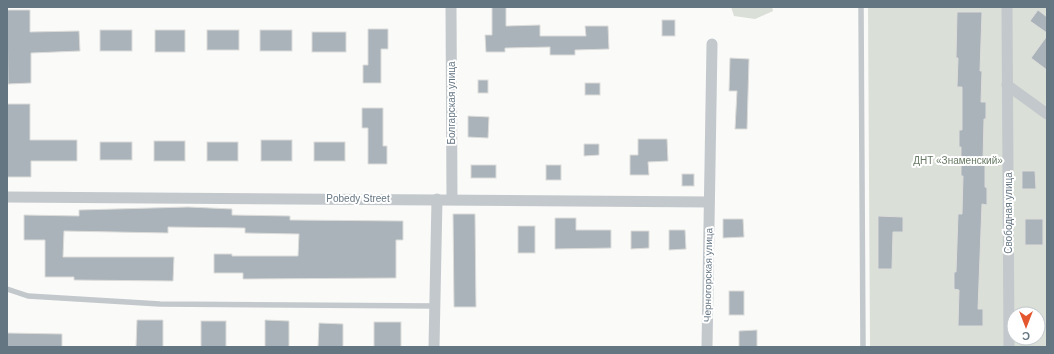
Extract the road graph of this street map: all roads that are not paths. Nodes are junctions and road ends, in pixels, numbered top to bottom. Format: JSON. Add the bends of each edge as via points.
{"nodes":[{"id":1,"x":451,"y":7,"type":"edge"},
{"id":2,"x":861,"y":7,"type":"edge"},
{"id":3,"x":1007,"y":7,"type":"edge"},
{"id":4,"x":712,"y":44,"type":"dead end"},
{"id":5,"x":1007,"y":85,"type":"junction"},
{"id":6,"x":1047,"y":114,"type":"edge"},
{"id":7,"x":7,"y":197,"type":"edge"},
{"id":8,"x":437,"y":199,"type":"junction"},
{"id":9,"x":452,"y":199,"type":"junction"},
{"id":10,"x":709,"y":202,"type":"junction"},
{"id":11,"x":7,"y":289,"type":"edge"},
{"id":12,"x":435,"y":306,"type":"junction"},
{"id":13,"x":434,"y":347,"type":"edge"},
{"id":14,"x":707,"y":347,"type":"edge"},
{"id":15,"x":863,"y":347,"type":"edge"},
{"id":16,"x":1009,"y":347,"type":"edge"}],
"edges":[{"from":1,"to":9,"type":"street","name":"Болгарская улица"},
{"from":2,"to":15,"type":"lane"},
{"from":3,"to":5,"type":"street","name":"Свободная улица"},
{"from":4,"to":10,"type":"street","name":"Черногорская улица"},
{"from":5,"to":6,"type":"street"},
{"from":5,"to":16,"type":"street","name":"Свободная улица"},
{"from":7,"to":8,"type":"street","name":"Pobedy Street"},
{"from":8,"to":9,"type":"street","name":"Pobedy Street"},
{"from":8,"to":12,"type":"street"},
{"from":9,"to":10,"type":"street","name":"Pobedy Street"},
{"from":10,"to":14,"type":"street","name":"Черногорская улица"},
{"from":11,"to":12,"type":"lane","via":[[28,296],[160,304]]},
{"from":12,"to":13,"type":"street"}]}
